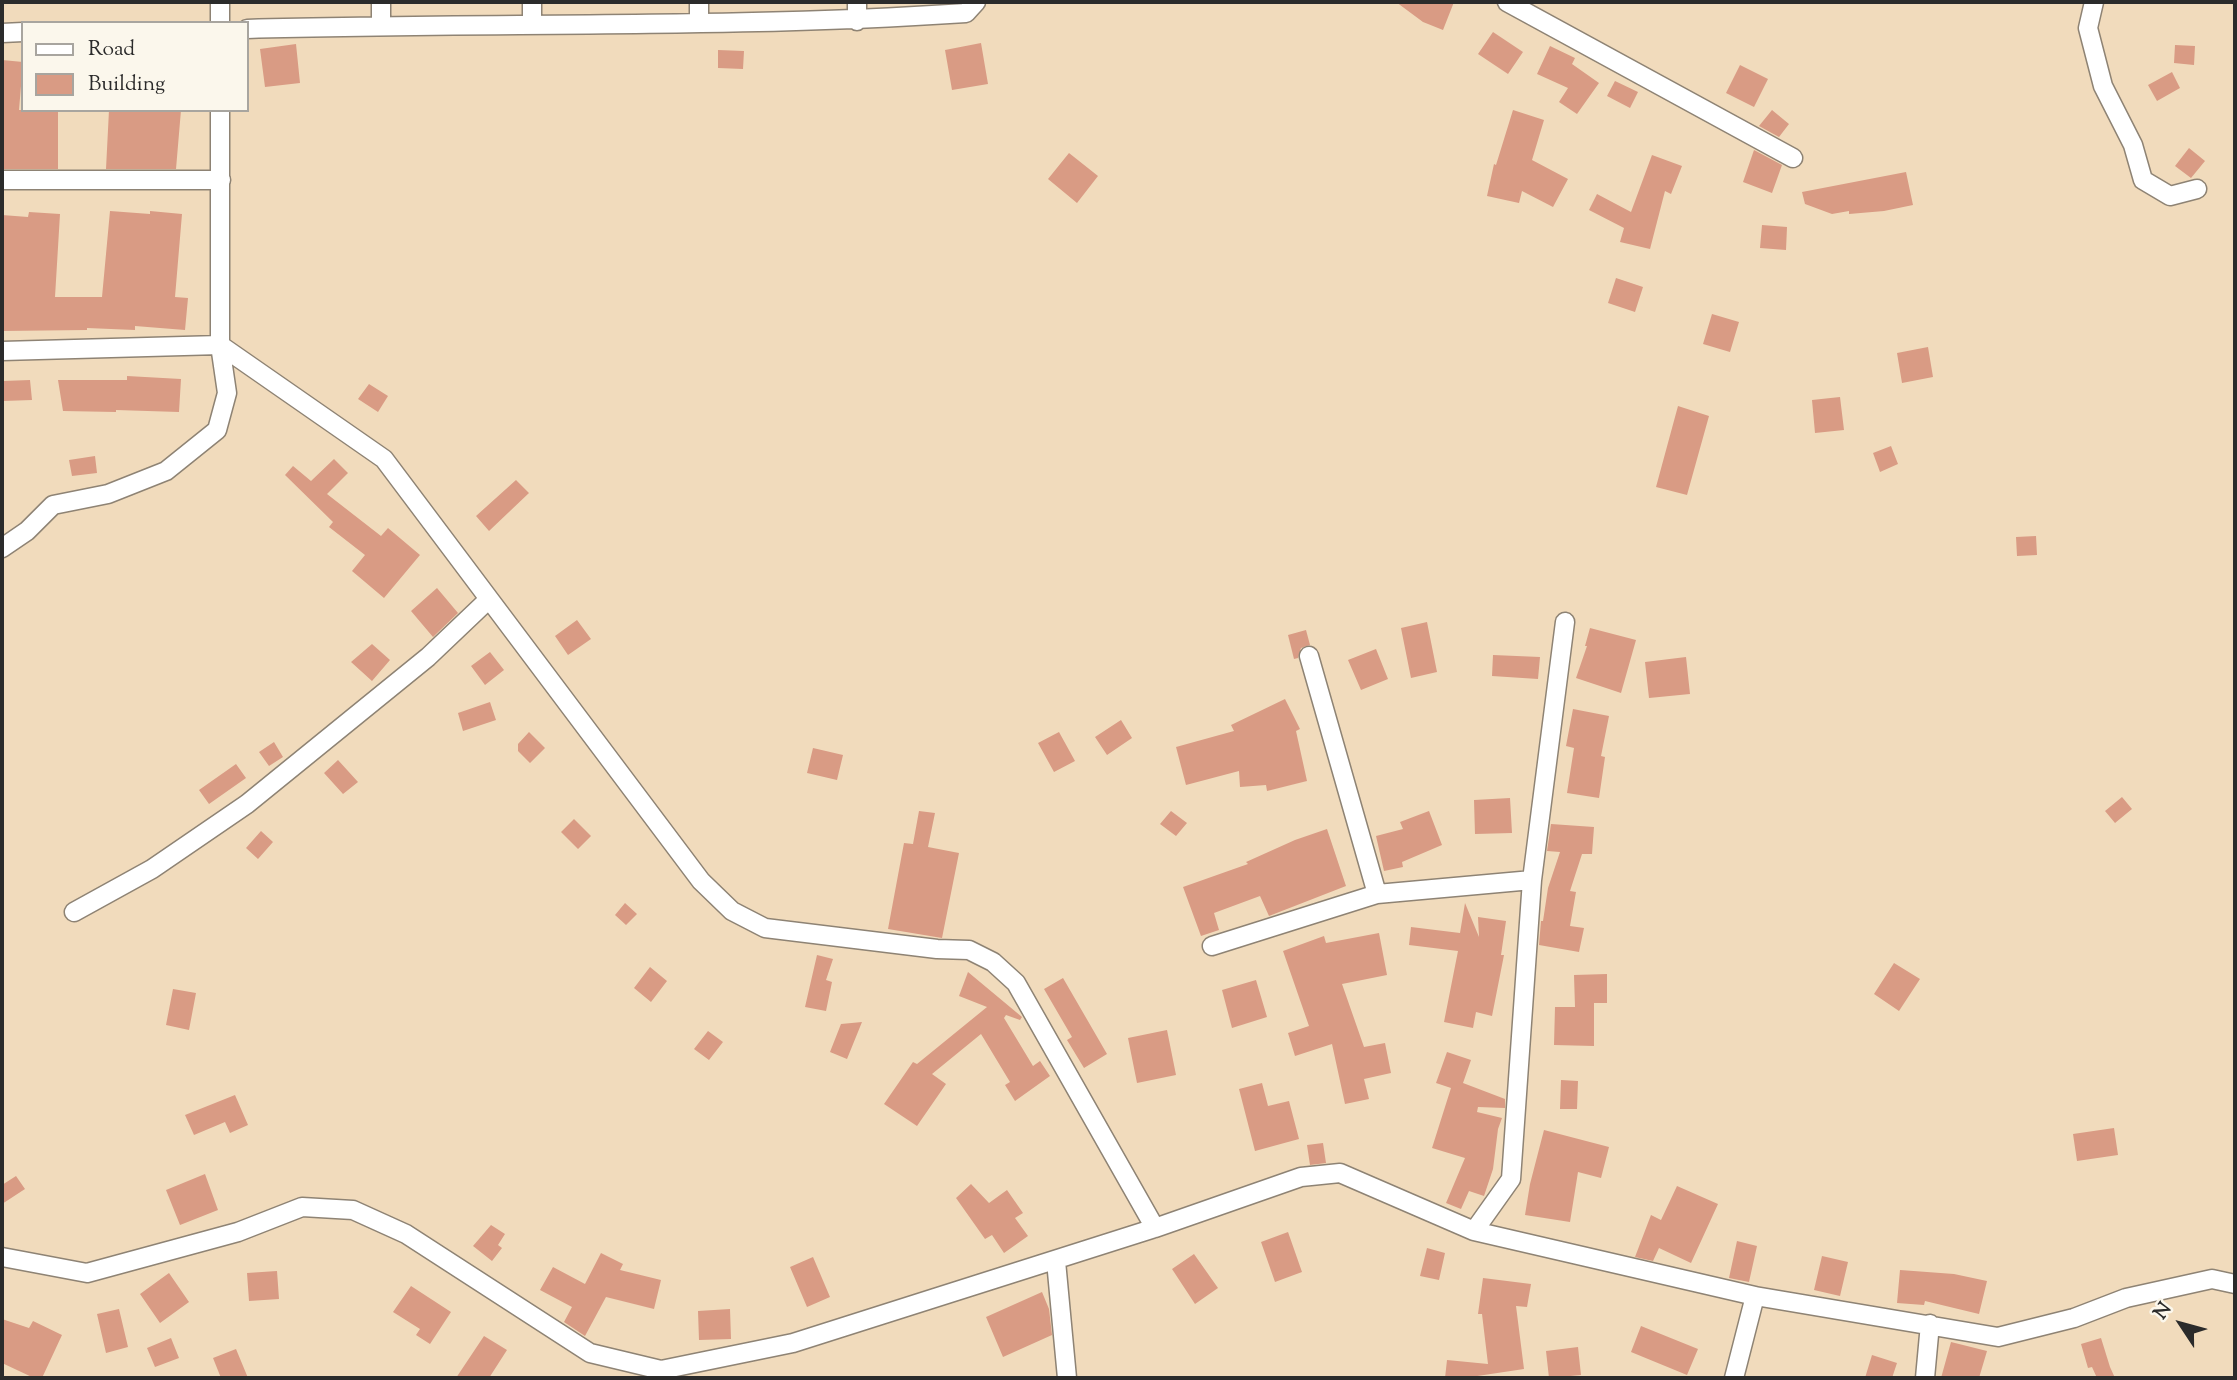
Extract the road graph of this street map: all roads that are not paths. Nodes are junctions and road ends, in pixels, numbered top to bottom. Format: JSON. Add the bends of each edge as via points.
{"nodes":[{"id":1,"x":220,"y":2,"type":"edge"},
{"id":2,"x":381,"y":2,"type":"edge"},
{"id":3,"x":532,"y":2,"type":"edge"},
{"id":4,"x":699,"y":2,"type":"edge"},
{"id":5,"x":857,"y":2,"type":"edge"},
{"id":6,"x":976,"y":2,"type":"edge"},
{"id":7,"x":1507,"y":2,"type":"edge"},
{"id":8,"x":2094,"y":2,"type":"edge"},
{"id":9,"x":857,"y":20,"type":"junction"},
{"id":10,"x":220,"y":21,"type":"edge"},
{"id":11,"x":699,"y":22,"type":"junction"},
{"id":12,"x":532,"y":23,"type":"junction"},
{"id":13,"x":381,"y":25,"type":"junction"},
{"id":14,"x":248,"y":29,"type":"edge"},
{"id":15,"x":21,"y":32,"type":"edge"},
{"id":16,"x":2,"y":33,"type":"edge"},
{"id":17,"x":220,"y":112,"type":"edge"},
{"id":18,"x":1793,"y":158,"type":"dead end"},
{"id":19,"x":2,"y":180,"type":"edge"},
{"id":20,"x":221,"y":180,"type":"junction"},
{"id":21,"x":2197,"y":190,"type":"dead end"},
{"id":22,"x":220,"y":345,"type":"junction"},
{"id":23,"x":2,"y":351,"type":"edge"},
{"id":24,"x":2,"y":548,"type":"edge"},
{"id":25,"x":489,"y":599,"type":"junction"},
{"id":26,"x":1564,"y":622,"type":"dead end"},
{"id":27,"x":1309,"y":656,"type":"dead end"},
{"id":28,"x":1532,"y":880,"type":"junction"},
{"id":29,"x":1377,"y":894,"type":"junction"},
{"id":30,"x":74,"y":912,"type":"dead end"},
{"id":31,"x":1212,"y":946,"type":"dead end"},
{"id":32,"x":1155,"y":1228,"type":"junction"},
{"id":33,"x":1474,"y":1231,"type":"junction"},
{"id":34,"x":2,"y":1257,"type":"edge"},
{"id":35,"x":1056,"y":1261,"type":"junction"},
{"id":36,"x":2235,"y":1284,"type":"edge"},
{"id":37,"x":1755,"y":1296,"type":"junction"},
{"id":38,"x":1930,"y":1324,"type":"junction"},
{"id":39,"x":1067,"y":1378,"type":"edge"},
{"id":40,"x":1734,"y":1378,"type":"edge"},
{"id":41,"x":1925,"y":1378,"type":"edge"}],
"edges":[{"from":1,"to":10,"type":"street"},
{"from":2,"to":13,"type":"street"},
{"from":3,"to":12,"type":"street"},
{"from":4,"to":11,"type":"street"},
{"from":5,"to":9,"type":"street"},
{"from":6,"to":9,"type":"street","via":[[966,13]]},
{"from":7,"to":18,"type":"street"},
{"from":8,"to":21,"type":"street","via":[[2088,28],[2103,86],[2133,145],[2143,180],[2170,197]]},
{"from":9,"to":11,"type":"street"},
{"from":11,"to":12,"type":"street"},
{"from":12,"to":13,"type":"street"},
{"from":13,"to":14,"type":"street"},
{"from":15,"to":16,"type":"street"},
{"from":17,"to":20,"type":"street"},
{"from":19,"to":20,"type":"street"},
{"from":20,"to":22,"type":"street"},
{"from":22,"to":23,"type":"street"},
{"from":22,"to":24,"type":"street","via":[[227,393],[216,430],[166,471],[108,494],[53,505]]},
{"from":22,"to":25,"type":"street","via":[[384,459]]},
{"from":25,"to":30,"type":"street","via":[[428,657],[247,804],[152,869]]},
{"from":25,"to":32,"type":"street","via":[[701,881],[732,911],[765,928],[969,950],[993,962],[1016,983]]},
{"from":26,"to":28,"type":"street"},
{"from":27,"to":29,"type":"street"},
{"from":28,"to":29,"type":"street"},
{"from":28,"to":33,"type":"street","via":[[1511,1179]]},
{"from":29,"to":31,"type":"street"},
{"from":32,"to":33,"type":"street","via":[[1301,1177],[1340,1173]]},
{"from":32,"to":35,"type":"street"},
{"from":33,"to":37,"type":"street"},
{"from":34,"to":35,"type":"street","via":[[87,1273],[239,1232],[302,1207],[353,1210],[406,1234],[590,1353],[661,1370],[793,1343]]},
{"from":35,"to":39,"type":"street"},
{"from":36,"to":38,"type":"street","via":[[2212,1279],[2126,1298],[2074,1318],[1998,1336]]},
{"from":37,"to":38,"type":"street"},
{"from":37,"to":40,"type":"street"},
{"from":38,"to":41,"type":"street"}]}
